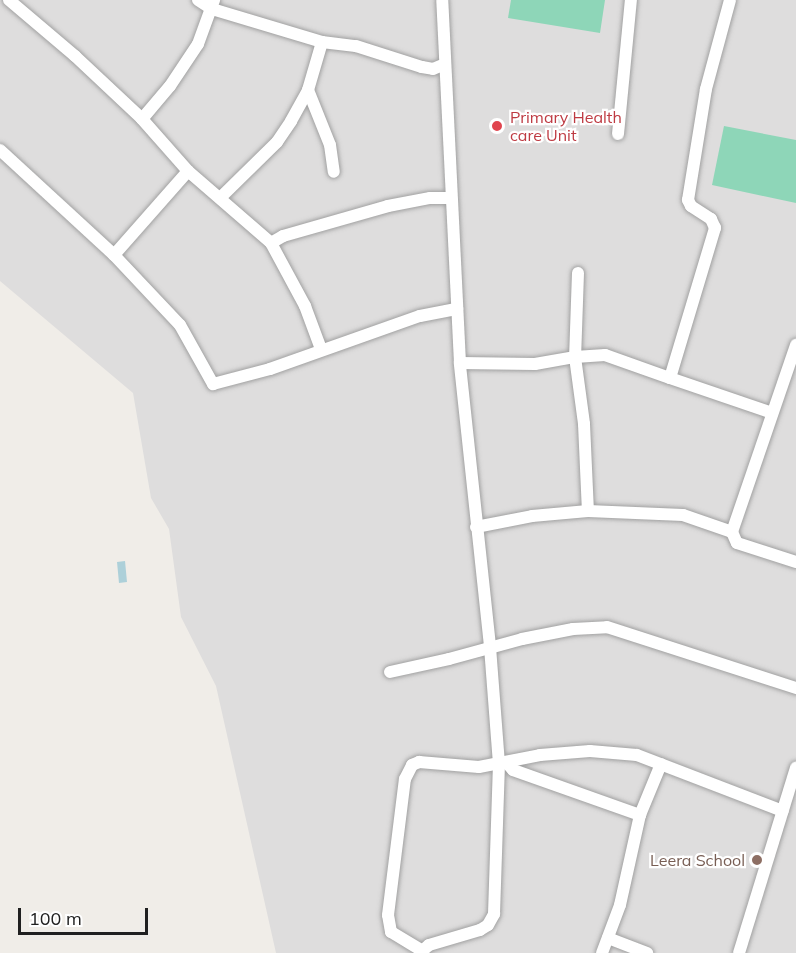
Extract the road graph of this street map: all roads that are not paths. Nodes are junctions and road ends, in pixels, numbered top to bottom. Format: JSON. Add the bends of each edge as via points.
{"nodes":[{"id":1,"x":9,"y":0,"type":"edge"},
{"id":2,"x":198,"y":0,"type":"edge"},
{"id":3,"x":442,"y":0,"type":"edge"},
{"id":4,"x":631,"y":0,"type":"edge"},
{"id":5,"x":730,"y":0,"type":"edge"},
{"id":6,"x":213,"y":5,"type":"edge"},
{"id":7,"x":322,"y":42,"type":"junction"},
{"id":8,"x":445,"y":64,"type":"junction"},
{"id":9,"x":308,"y":90,"type":"junction"},
{"id":10,"x":142,"y":119,"type":"junction"},
{"id":11,"x":618,"y":134,"type":"dead end"},
{"id":12,"x":0,"y":150,"type":"edge"},
{"id":13,"x":188,"y":171,"type":"junction"},
{"id":14,"x":334,"y":172,"type":"dead end"},
{"id":15,"x":220,"y":198,"type":"junction"},
{"id":16,"x":451,"y":198,"type":"junction"},
{"id":17,"x":271,"y":243,"type":"junction"},
{"id":18,"x":114,"y":255,"type":"junction"},
{"id":19,"x":578,"y":273,"type":"dead end"},
{"id":20,"x":457,"y":309,"type":"junction"},
{"id":21,"x":796,"y":345,"type":"edge"},
{"id":22,"x":321,"y":349,"type":"junction"},
{"id":23,"x":575,"y":357,"type":"junction"},
{"id":24,"x":460,"y":363,"type":"junction"},
{"id":25,"x":670,"y":378,"type":"junction"},
{"id":26,"x":791,"y":383,"type":"edge"},
{"id":27,"x":772,"y":413,"type":"junction"},
{"id":28,"x":588,"y":511,"type":"junction"},
{"id":29,"x":476,"y":527,"type":"junction"},
{"id":30,"x":732,"y":532,"type":"junction"},
{"id":31,"x":796,"y":562,"type":"edge"},
{"id":32,"x":490,"y":646,"type":"junction"},
{"id":33,"x":390,"y":672,"type":"dead end"},
{"id":34,"x":796,"y":688,"type":"edge"},
{"id":35,"x":503,"y":763,"type":"junction"},
{"id":36,"x":661,"y":764,"type":"junction"},
{"id":37,"x":796,"y":768,"type":"edge"},
{"id":38,"x":783,"y":811,"type":"junction"},
{"id":39,"x":640,"y":815,"type":"junction"},
{"id":40,"x":608,"y":938,"type":"junction"},
{"id":41,"x":438,"y":941,"type":"junction"},
{"id":42,"x":420,"y":951,"type":"edge"},
{"id":43,"x":446,"y":953,"type":"edge"},
{"id":44,"x":602,"y":953,"type":"edge"},
{"id":45,"x":646,"y":953,"type":"edge"},
{"id":46,"x":739,"y":953,"type":"edge"}],
"edges":[{"from":1,"to":10,"type":"street"},
{"from":2,"to":6,"type":"street"},
{"from":3,"to":8,"type":"street"},
{"from":4,"to":11,"type":"street"},
{"from":5,"to":25,"type":"street","via":[[706,89],[688,200],[711,219],[715,228]]},
{"from":6,"to":7,"type":"street"},
{"from":6,"to":10,"type":"street","via":[[198,44]]},
{"from":7,"to":8,"type":"street","via":[[356,46],[422,68]]},
{"from":7,"to":9,"type":"street"},
{"from":8,"to":16,"type":"street"},
{"from":9,"to":14,"type":"street","via":[[330,145]]},
{"from":9,"to":15,"type":"street","via":[[277,142]]},
{"from":10,"to":13,"type":"street"},
{"from":12,"to":18,"type":"street"},
{"from":13,"to":15,"type":"street"},
{"from":13,"to":18,"type":"street"},
{"from":15,"to":17,"type":"street"},
{"from":16,"to":17,"type":"street","via":[[388,206],[283,236]]},
{"from":16,"to":20,"type":"street"},
{"from":17,"to":22,"type":"street","via":[[305,306]]},
{"from":18,"to":22,"type":"street","via":[[180,325],[213,384],[270,369]]},
{"from":19,"to":23,"type":"street"},
{"from":20,"to":22,"type":"street","via":[[420,316]]},
{"from":20,"to":24,"type":"street"},
{"from":21,"to":26,"type":"street"},
{"from":23,"to":24,"type":"street","via":[[535,364]]},
{"from":23,"to":25,"type":"street","via":[[615,357]]},
{"from":23,"to":28,"type":"street","via":[[584,424]]},
{"from":24,"to":29,"type":"street"},
{"from":25,"to":27,"type":"street"},
{"from":26,"to":27,"type":"street"},
{"from":27,"to":30,"type":"street"},
{"from":28,"to":29,"type":"street"},
{"from":28,"to":30,"type":"street","via":[[683,515]]},
{"from":29,"to":32,"type":"street"},
{"from":30,"to":31,"type":"street","via":[[737,543]]},
{"from":32,"to":33,"type":"street"},
{"from":32,"to":34,"type":"street","via":[[573,629],[607,627]]},
{"from":32,"to":35,"type":"street"},
{"from":35,"to":36,"type":"street","via":[[590,751],[637,754]]},
{"from":35,"to":39,"type":"street"},
{"from":35,"to":41,"type":"street","via":[[494,914],[480,930]]},
{"from":35,"to":42,"type":"street","via":[[479,767],[419,762],[407,770],[389,929]]},
{"from":36,"to":38,"type":"street"},
{"from":36,"to":39,"type":"street"},
{"from":37,"to":38,"type":"street"},
{"from":38,"to":46,"type":"street"},
{"from":39,"to":40,"type":"street","via":[[620,905]]},
{"from":40,"to":44,"type":"street"},
{"from":40,"to":45,"type":"street"},
{"from":41,"to":42,"type":"street"},
{"from":41,"to":43,"type":"street"}]}
